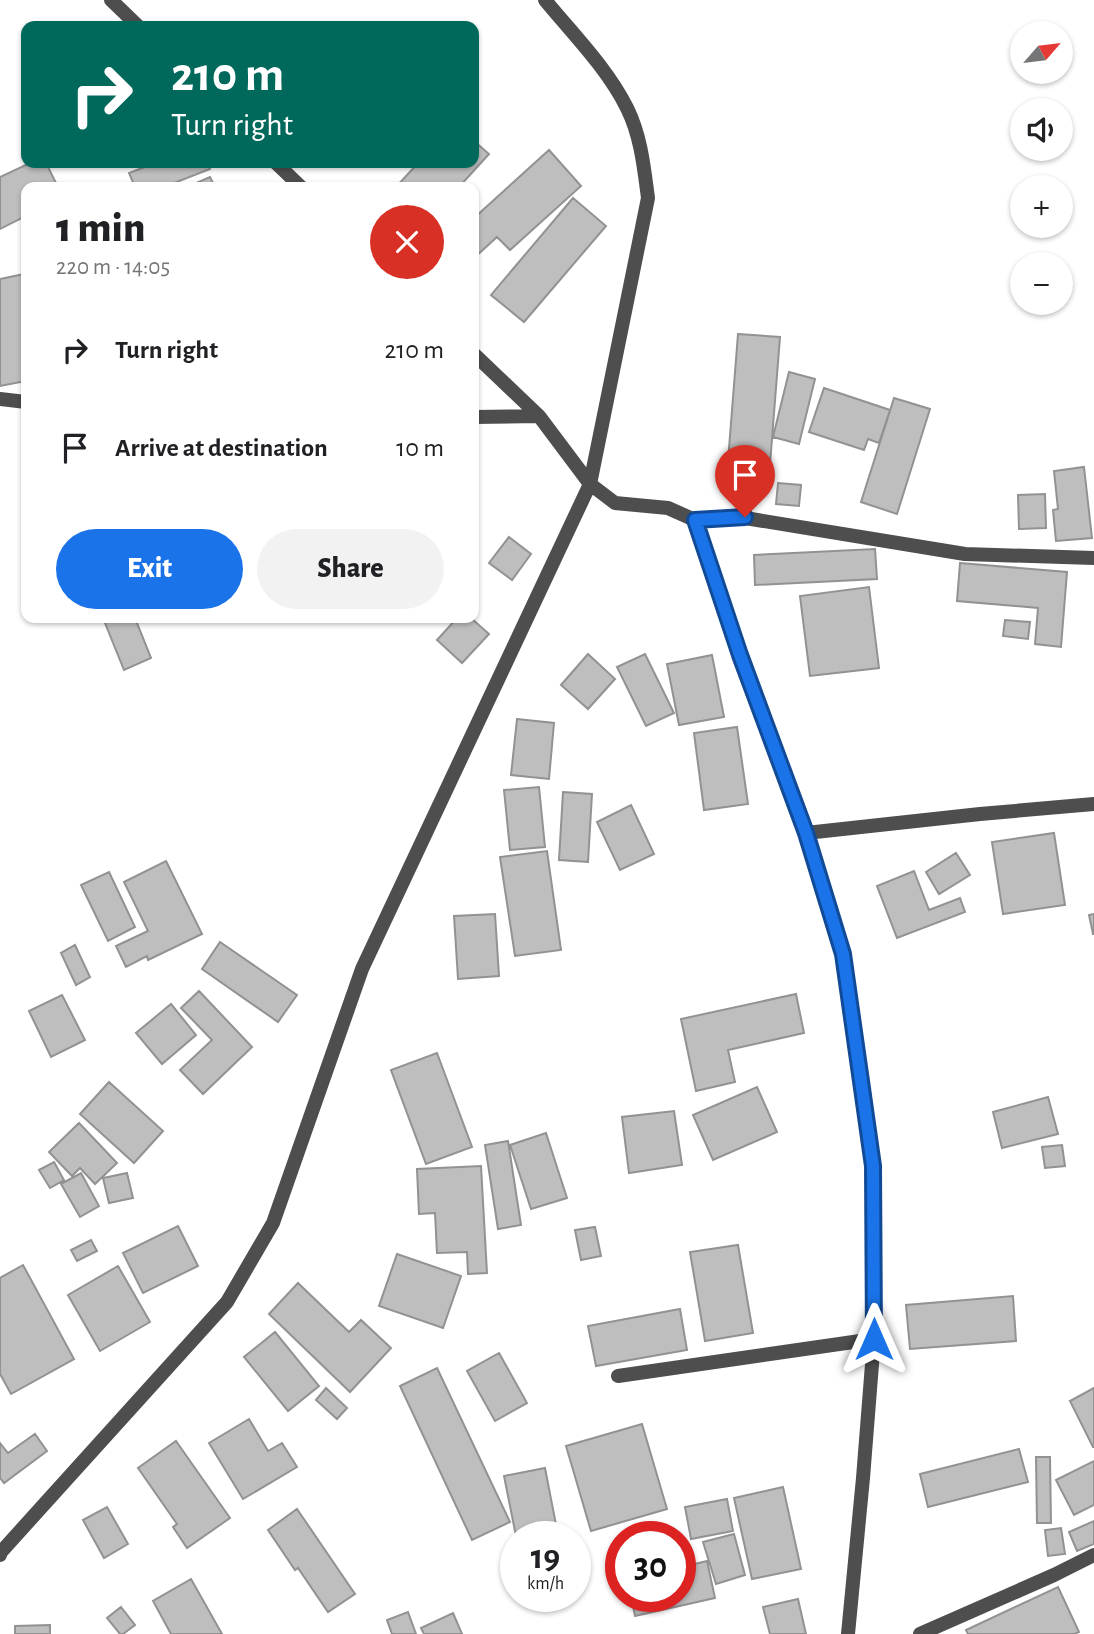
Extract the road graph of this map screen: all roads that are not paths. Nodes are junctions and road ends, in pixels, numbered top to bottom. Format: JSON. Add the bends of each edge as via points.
{"nodes":[{"id":1,"x":111,"y":0,"type":"edge"},
{"id":2,"x":545,"y":0,"type":"edge"},
{"id":3,"x":133,"y":21,"type":"edge"},
{"id":4,"x":281,"y":168,"type":"edge"},
{"id":5,"x":296,"y":182,"type":"edge"},
{"id":6,"x":479,"y":359,"type":"edge"},
{"id":7,"x":0,"y":399,"type":"edge"},
{"id":8,"x":21,"y":401,"type":"edge"},
{"id":9,"x":539,"y":416,"type":"junction"},
{"id":10,"x":479,"y":417,"type":"edge"},
{"id":11,"x":590,"y":484,"type":"junction"},
{"id":12,"x":695,"y":520,"type":"junction"},
{"id":13,"x":1094,"y":558,"type":"edge"},
{"id":14,"x":1094,"y":804,"type":"edge"},
{"id":15,"x":806,"y":833,"type":"junction"},
{"id":16,"x":874,"y":1339,"type":"junction"},
{"id":17,"x":618,"y":1376,"type":"dead end"},
{"id":18,"x":0,"y":1552,"type":"edge"},
{"id":19,"x":1094,"y":1555,"type":"edge"},
{"id":20,"x":848,"y":1634,"type":"edge"},
{"id":21,"x":920,"y":1634,"type":"edge"}],
"edges":[{"from":1,"to":3,"type":"street"},
{"from":2,"to":11,"type":"street","via":[[603,70],[627,109],[641,150],[648,198]]},
{"from":4,"to":5,"type":"street"},
{"from":6,"to":9,"type":"street"},
{"from":7,"to":8,"type":"street"},
{"from":9,"to":10,"type":"street"},
{"from":9,"to":11,"type":"street"},
{"from":11,"to":12,"type":"street","via":[[615,503],[668,508]]},
{"from":11,"to":18,"type":"street","via":[[362,969],[273,1223],[227,1302]]},
{"from":12,"to":13,"type":"street","via":[[745,517],[964,554]]},
{"from":12,"to":15,"type":"street"},
{"from":14,"to":15,"type":"street"},
{"from":15,"to":16,"type":"street","via":[[843,954],[873,1166]]},
{"from":16,"to":17,"type":"street"},
{"from":16,"to":20,"type":"street"},
{"from":19,"to":21,"type":"street"}]}
